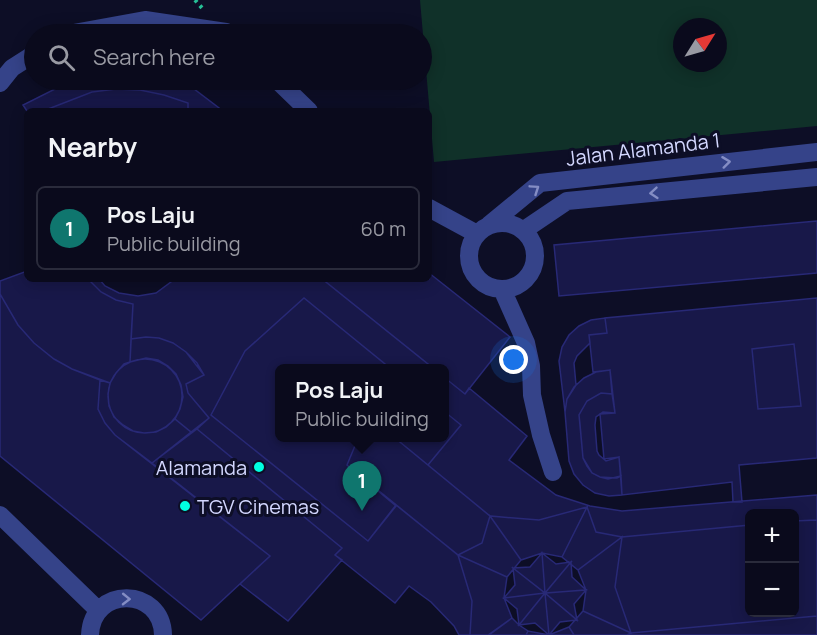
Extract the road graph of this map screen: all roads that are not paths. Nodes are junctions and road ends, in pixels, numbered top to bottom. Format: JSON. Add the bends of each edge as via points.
{"nodes":[{"id":1,"x":123,"y":24,"type":"edge"},
{"id":2,"x":172,"y":24,"type":"edge"},
{"id":3,"x":24,"y":60,"type":"edge"},
{"id":4,"x":0,"y":83,"type":"edge"},
{"id":5,"x":287,"y":90,"type":"edge"},
{"id":6,"x":306,"y":108,"type":"edge"},
{"id":7,"x":817,"y":152,"type":"edge"},
{"id":8,"x":817,"y":177,"type":"edge"},
{"id":9,"x":432,"y":209,"type":"edge"},
{"id":10,"x":483,"y":229,"type":"junction"},
{"id":11,"x":524,"y":230,"type":"junction"},
{"id":12,"x":502,"y":289,"type":"junction"},
{"id":13,"x":553,"y":472,"type":"dead end"},
{"id":14,"x":0,"y":515,"type":"edge"},
{"id":15,"x":98,"y":610,"type":"junction"},
{"id":16,"x":90,"y":635,"type":"edge"},
{"id":17,"x":162,"y":635,"type":"edge"}],
"edges":[{"from":1,"to":2,"type":"street","via":[[145,20]]},
{"from":3,"to":4,"type":"street"},
{"from":5,"to":6,"type":"street"},
{"from":10,"to":7,"type":"street","name":"Jalan Alamanda 1","one_way":true,"via":[[540,183]]},
{"from":8,"to":11,"type":"street","one_way":true,"via":[[567,201]]},
{"from":9,"to":10,"type":"street"},
{"from":10,"to":11,"type":"street","via":[[507,223]]},
{"from":10,"to":12,"type":"street","via":[[470,247],[470,261],[475,275],[488,286]]},
{"from":11,"to":12,"type":"street","via":[[533,243],[535,259],[530,274],[518,285]]},
{"from":12,"to":13,"type":"street","via":[[526,343],[532,395]]},
{"from":14,"to":15,"type":"street"},
{"from":15,"to":16,"type":"street"},
{"from":15,"to":17,"type":"street","one_way":true,"via":[[119,598],[143,602],[160,620]]}]}
